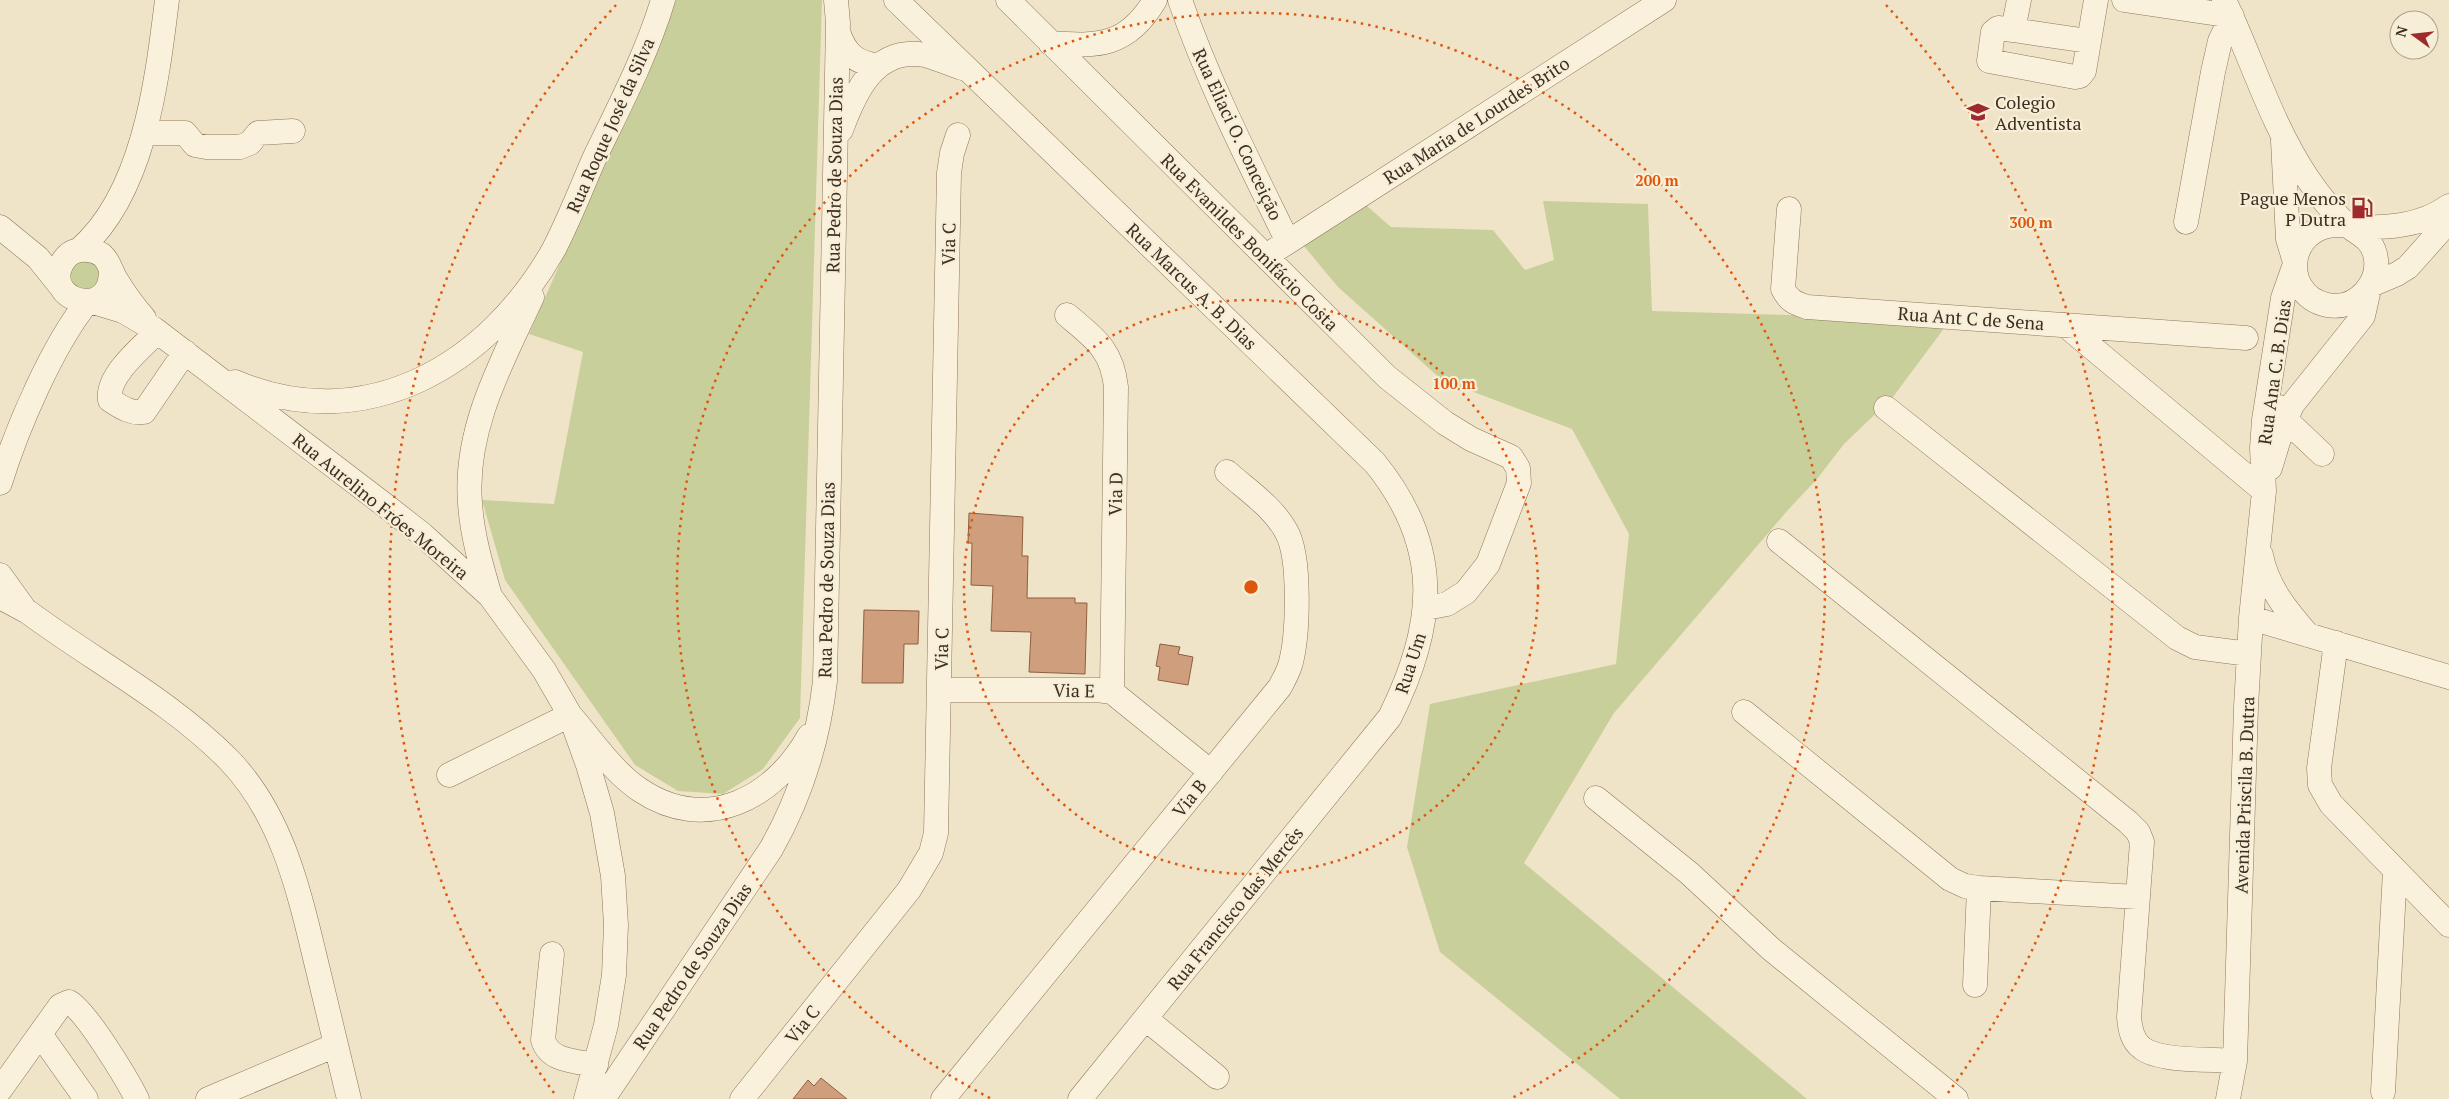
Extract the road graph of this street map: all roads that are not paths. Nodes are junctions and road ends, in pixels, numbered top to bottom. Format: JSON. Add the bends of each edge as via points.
{"nodes":[{"id":1,"x":167,"y":0,"type":"edge"},
{"id":2,"x":663,"y":0,"type":"edge"},
{"id":3,"x":851,"y":0,"type":"edge"},
{"id":4,"x":1008,"y":0,"type":"edge"},
{"id":5,"x":1155,"y":0,"type":"edge"},
{"id":6,"x":1180,"y":0,"type":"edge"},
{"id":7,"x":1664,"y":0,"type":"edge"},
{"id":8,"x":2019,"y":0,"type":"edge"},
{"id":9,"x":2096,"y":0,"type":"edge"},
{"id":10,"x":2124,"y":0,"type":"edge"},
{"id":11,"x":904,"y":7,"type":"edge"},
{"id":12,"x":2228,"y":8,"type":"edge"},
{"id":13,"x":837,"y":18,"type":"edge"},
{"id":14,"x":2014,"y":30,"type":"junction"},
{"id":15,"x":2088,"y":42,"type":"junction"},
{"id":16,"x":1050,"y":43,"type":"junction"},
{"id":17,"x":902,"y":56,"type":"junction"},
{"id":18,"x":878,"y":65,"type":"junction"},
{"id":19,"x":970,"y":72,"type":"junction"},
{"id":20,"x":294,"y":131,"type":"dead end"},
{"id":21,"x":144,"y":133,"type":"junction"},
{"id":22,"x":958,"y":135,"type":"dead end"},
{"id":23,"x":2283,"y":137,"type":"junction"},
{"id":24,"x":834,"y":149,"type":"junction"},
{"id":25,"x":122,"y":192,"type":"junction"},
{"id":26,"x":2449,"y":206,"type":"edge"},
{"id":27,"x":1789,"y":209,"type":"dead end"},
{"id":28,"x":2449,"y":221,"type":"edge"},
{"id":29,"x":2186,"y":222,"type":"dead end"},
{"id":30,"x":2350,"y":226,"type":"junction"},
{"id":31,"x":5,"y":230,"type":"edge"},
{"id":32,"x":1288,"y":242,"type":"junction"},
{"id":33,"x":554,"y":248,"type":"junction"},
{"id":34,"x":78,"y":250,"type":"junction"},
{"id":35,"x":1266,"y":256,"type":"junction"},
{"id":36,"x":2295,"y":263,"type":"junction"},
{"id":37,"x":110,"y":269,"type":"junction"},
{"id":38,"x":2370,"y":287,"type":"junction"},
{"id":39,"x":63,"y":289,"type":"junction"},
{"id":40,"x":89,"y":301,"type":"junction"},
{"id":41,"x":1067,"y":315,"type":"dead end"},
{"id":42,"x":2065,"y":325,"type":"junction"},
{"id":43,"x":156,"y":330,"type":"junction"},
{"id":44,"x":2246,"y":338,"type":"dead end"},
{"id":45,"x":185,"y":352,"type":"junction"},
{"id":46,"x":48,"y":366,"type":"junction"},
{"id":47,"x":212,"y":372,"type":"junction"},
{"id":48,"x":2268,"y":388,"type":"junction"},
{"id":49,"x":1886,"y":408,"type":"dead end"},
{"id":50,"x":2286,"y":420,"type":"junction"},
{"id":51,"x":2322,"y":454,"type":"dead end"},
{"id":52,"x":4,"y":464,"type":"edge"},
{"id":53,"x":1227,"y":472,"type":"dead end"},
{"id":54,"x":0,"y":483,"type":"edge"},
{"id":55,"x":2264,"y":490,"type":"junction"},
{"id":56,"x":1779,"y":541,"type":"dead end"},
{"id":57,"x":2259,"y":541,"type":"junction"},
{"id":58,"x":0,"y":575,"type":"edge"},
{"id":59,"x":490,"y":596,"type":"junction"},
{"id":60,"x":0,"y":597,"type":"edge"},
{"id":61,"x":1426,"y":608,"type":"junction"},
{"id":62,"x":28,"y":612,"type":"junction"},
{"id":63,"x":2261,"y":620,"type":"junction"},
{"id":64,"x":2308,"y":635,"type":"junction"},
{"id":65,"x":2336,"y":643,"type":"junction"},
{"id":66,"x":2249,"y":654,"type":"junction"},
{"id":67,"x":2449,"y":677,"type":"edge"},
{"id":68,"x":940,"y":690,"type":"junction"},
{"id":69,"x":1112,"y":692,"type":"junction"},
{"id":70,"x":1744,"y":712,"type":"dead end"},
{"id":71,"x":570,"y":715,"type":"junction"},
{"id":72,"x":821,"y":715,"type":"junction"},
{"id":73,"x":1390,"y":717,"type":"joint"},
{"id":74,"x":1211,"y":772,"type":"junction"},
{"id":75,"x":449,"y":774,"type":"dead end"},
{"id":76,"x":1596,"y":798,"type":"dead end"},
{"id":77,"x":2395,"y":871,"type":"junction"},
{"id":78,"x":1978,"y":888,"type":"junction"},
{"id":79,"x":2137,"y":896,"type":"junction"},
{"id":80,"x":2449,"y":925,"type":"edge"},
{"id":81,"x":552,"y":954,"type":"dead end"},
{"id":82,"x":1975,"y":985,"type":"dead end"},
{"id":83,"x":1146,"y":1018,"type":"junction"},
{"id":84,"x":40,"y":1034,"type":"junction"},
{"id":85,"x":336,"y":1044,"type":"junction"},
{"id":86,"x":2235,"y":1061,"type":"junction"},
{"id":87,"x":596,"y":1065,"type":"junction"},
{"id":88,"x":1217,"y":1077,"type":"dead end"},
{"id":89,"x":0,"y":1090,"type":"edge"},
{"id":90,"x":2383,"y":1092,"type":"dead end"},
{"id":91,"x":86,"y":1099,"type":"edge"},
{"id":92,"x":137,"y":1099,"type":"edge"},
{"id":93,"x":208,"y":1099,"type":"edge"},
{"id":94,"x":349,"y":1099,"type":"edge"},
{"id":95,"x":586,"y":1099,"type":"edge"},
{"id":96,"x":603,"y":1099,"type":"edge"},
{"id":97,"x":742,"y":1099,"type":"edge"},
{"id":98,"x":943,"y":1099,"type":"edge"},
{"id":99,"x":1080,"y":1099,"type":"edge"},
{"id":100,"x":1956,"y":1099,"type":"edge"},
{"id":101,"x":2228,"y":1099,"type":"edge"}],
"edges":[{"from":1,"to":21,"type":"street"},
{"from":2,"to":33,"type":"street","name":"Rua Roque José da Silva","via":[[644,56]]},
{"from":3,"to":13,"type":"street"},
{"from":4,"to":16,"type":"street","name":"Rua Evanildes Bonifácio Costa"},
{"from":5,"to":16,"type":"street","via":[[1145,17],[1125,36],[1103,44]]},
{"from":6,"to":32,"type":"street","name":"Rua Eliaci O. Conceição","via":[[1218,98]]},
{"from":7,"to":32,"type":"street","name":"Rua Maria de Lourdes Brito"},
{"from":8,"to":14,"type":"street"},
{"from":9,"to":15,"type":"street"},
{"from":10,"to":12,"type":"street"},
{"from":11,"to":17,"type":"street","via":[[915,25],[914,36]]},
{"from":11,"to":19,"type":"street","name":"Rua Marcus A. B. Dias"},
{"from":12,"to":23,"type":"street"},
{"from":12,"to":29,"type":"street","via":[[2212,72]]},
{"from":13,"to":18,"type":"street","via":[[842,45],[853,58],[868,65]]},
{"from":13,"to":24,"type":"street","name":"Rua Pedro de Souza Dias"},
{"from":14,"to":15,"type":"street"},
{"from":14,"to":15,"type":"street","via":[[1995,29],[1989,61],[2075,77],[2084,71]]},
{"from":16,"to":35,"type":"street","name":"Rua Evanildes Bonifácio Costa"},
{"from":17,"to":18,"type":"street"},
{"from":17,"to":19,"type":"street","via":[[926,56]]},
{"from":18,"to":24,"type":"street","via":[[859,87]]},
{"from":19,"to":61,"type":"street","name":"Rua Marcus A. B. Dias","via":[[1375,463],[1406,509],[1418,541],[1425,575]]},
{"from":20,"to":21,"type":"street","via":[[258,133],[250,143],[240,146],[206,147],[195,144],[185,133]]},
{"from":21,"to":25,"type":"street"},
{"from":22,"to":68,"type":"street","name":"Via C","via":[[949,173]]},
{"from":23,"to":30,"type":"street","via":[[2308,179]]},
{"from":23,"to":36,"type":"street","via":[[2288,239]]},
{"from":24,"to":72,"type":"street","name":"Rua Pedro de Souza Dias","via":[[825,671]]},
{"from":25,"to":34,"type":"street","via":[[101,228]]},
{"from":25,"to":37,"type":"street","via":[[112,233]]},
{"from":26,"to":30,"type":"street","via":[[2406,225]]},
{"from":27,"to":42,"type":"street","name":"Rua Ant C de Sena","via":[[1783,288],[1795,304]]},
{"from":28,"to":38,"type":"street","via":[[2408,267]]},
{"from":30,"to":36,"type":"street","via":[[2324,226],[2313,231],[2298,249]]},
{"from":30,"to":38,"type":"street","via":[[2361,233],[2374,252],[2376,275]]},
{"from":31,"to":34,"type":"street","via":[[50,250]]},
{"from":31,"to":39,"type":"street","via":[[47,267]]},
{"from":32,"to":35,"type":"street","name":"Rua Eliaci O. Conceição"},
{"from":33,"to":47,"type":"street","name":"Rua Roque José da Silva","via":[[532,283],[486,336],[458,359],[400,390],[336,401],[304,399],[246,386]]},
{"from":33,"to":59,"type":"street","name":"Rua Roque José da Silva","via":[[491,385],[471,461],[473,530]]},
{"from":34,"to":37,"type":"street","via":[[87,249],[101,255]]},
{"from":34,"to":39,"type":"street","via":[[60,266]]},
{"from":35,"to":61,"type":"street","name":"Rua Evanildes Bonifácio Costa","via":[[1387,377],[1420,405],[1471,439],[1511,457],[1518,468],[1519,483],[1488,564],[1466,592],[1447,604]]},
{"from":36,"to":38,"type":"street","via":[[2301,286],[2317,302],[2340,306],[2351,303]]},
{"from":36,"to":48,"type":"street","name":"Rua Ana C. B. Dias","via":[[2283,298]]},
{"from":37,"to":40,"type":"street","via":[[111,279],[104,293]]},
{"from":37,"to":43,"type":"street","via":[[130,301]]},
{"from":38,"to":50,"type":"street","name":"Rua Ana C. B. Dias","via":[[2363,316],[2308,383],[2292,405]]},
{"from":39,"to":40,"type":"street","via":[[77,300]]},
{"from":39,"to":46,"type":"street","via":[[61,322]]},
{"from":40,"to":43,"type":"street","via":[[123,311]]},
{"from":40,"to":46,"type":"street","via":[[70,326]]},
{"from":41,"to":69,"type":"street","name":"Via D","via":[[1100,344],[1111,362],[1115,378]]},
{"from":42,"to":44,"type":"street","name":"Rua Ant C de Sena"},
{"from":42,"to":55,"type":"street"},
{"from":43,"to":45,"type":"street","name":"Rua Aurelino Fróes Moreira"},
{"from":43,"to":45,"type":"street","via":[[121,369],[110,390],[110,400],[136,413],[144,412]]},
{"from":45,"to":47,"type":"street","name":"Rua Aurelino Fróes Moreira"},
{"from":46,"to":52,"type":"street"},
{"from":47,"to":59,"type":"street","name":"Rua Aurelino Fróes Moreira","via":[[416,529]]},
{"from":48,"to":50,"type":"street"},
{"from":48,"to":55,"type":"street","name":"Rua Ana C. B. Dias","via":[[2262,448]]},
{"from":49,"to":66,"type":"street","via":[[2177,638],[2195,647]]},
{"from":50,"to":51,"type":"street"},
{"from":50,"to":55,"type":"street","name":"Rua Ana C. B. Dias"},
{"from":52,"to":54,"type":"street"},
{"from":53,"to":74,"type":"street","name":"Via B","via":[[1278,518],[1293,545],[1295,644],[1291,665],[1280,687]]},
{"from":55,"to":57,"type":"street","name":"Avenida Priscila B. Dutra"},
{"from":56,"to":79,"type":"street","via":[[2128,822],[2142,842]]},
{"from":57,"to":63,"type":"street","name":"Avenida Priscila B. Dutra","via":[[2255,582]]},
{"from":57,"to":64,"type":"street","via":[[2274,590]]},
{"from":58,"to":62,"type":"street"},
{"from":59,"to":71,"type":"street","name":"Rua Aurelino Fróes Moreira","via":[[544,670]]},
{"from":60,"to":62,"type":"street"},
{"from":61,"to":73,"type":"street","name":"Rua Um","via":[[1415,659]]},
{"from":62,"to":85,"type":"street","via":[[186,722],[230,761],[253,789],[293,870]]},
{"from":63,"to":64,"type":"street"},
{"from":63,"to":66,"type":"street","name":"Avenida Priscila B. Dutra"},
{"from":64,"to":65,"type":"street"},
{"from":65,"to":67,"type":"street"},
{"from":65,"to":77,"type":"street","via":[[2322,744],[2320,785],[2331,804]]},
{"from":66,"to":86,"type":"street","name":"Avenida Priscila B. Dutra"},
{"from":68,"to":69,"type":"street","name":"Via E"},
{"from":68,"to":97,"type":"street","name":"Via C","via":[[938,813],[928,860],[909,890]]},
{"from":69,"to":74,"type":"street","name":"Via E"},
{"from":70,"to":78,"type":"street","via":[[1950,879]]},
{"from":71,"to":72,"type":"street","via":[[619,772],[640,790],[668,804],[699,810],[730,806],[760,793],[787,770]]},
{"from":71,"to":75,"type":"street"},
{"from":71,"to":87,"type":"street","name":"Rua Aurelino Fróes Moreira","via":[[602,813],[613,876],[616,925],[614,975]]},
{"from":72,"to":96,"type":"street","name":"Rua Pedro de Souza Dias","via":[[800,790],[771,849]]},
{"from":73,"to":83,"type":"street","name":"Rua Francisco das Mercês"},
{"from":74,"to":98,"type":"street","name":"Via B"},
{"from":76,"to":100,"type":"street","via":[[1696,878],[1771,949]]},
{"from":77,"to":80,"type":"street"},
{"from":77,"to":90,"type":"street"},
{"from":78,"to":79,"type":"street"},
{"from":78,"to":82,"type":"street"},
{"from":79,"to":86,"type":"street","via":[[2129,1017],[2135,1041],[2143,1049],[2164,1056]]},
{"from":81,"to":87,"type":"street","via":[[543,1040],[546,1048],[555,1057]]},
{"from":83,"to":88,"type":"street"},
{"from":83,"to":99,"type":"street","name":"Rua Francisco das Mercês"},
{"from":84,"to":89,"type":"street"},
{"from":84,"to":91,"type":"street"},
{"from":84,"to":92,"type":"street","via":[[64,1002],[74,1005],[108,1051]]},
{"from":85,"to":93,"type":"street"},
{"from":85,"to":94,"type":"street"},
{"from":86,"to":101,"type":"street","name":"Avenida Priscila B. Dutra"},
{"from":87,"to":95,"type":"street","name":"Rua Aurelino Fróes Moreira"}]}
